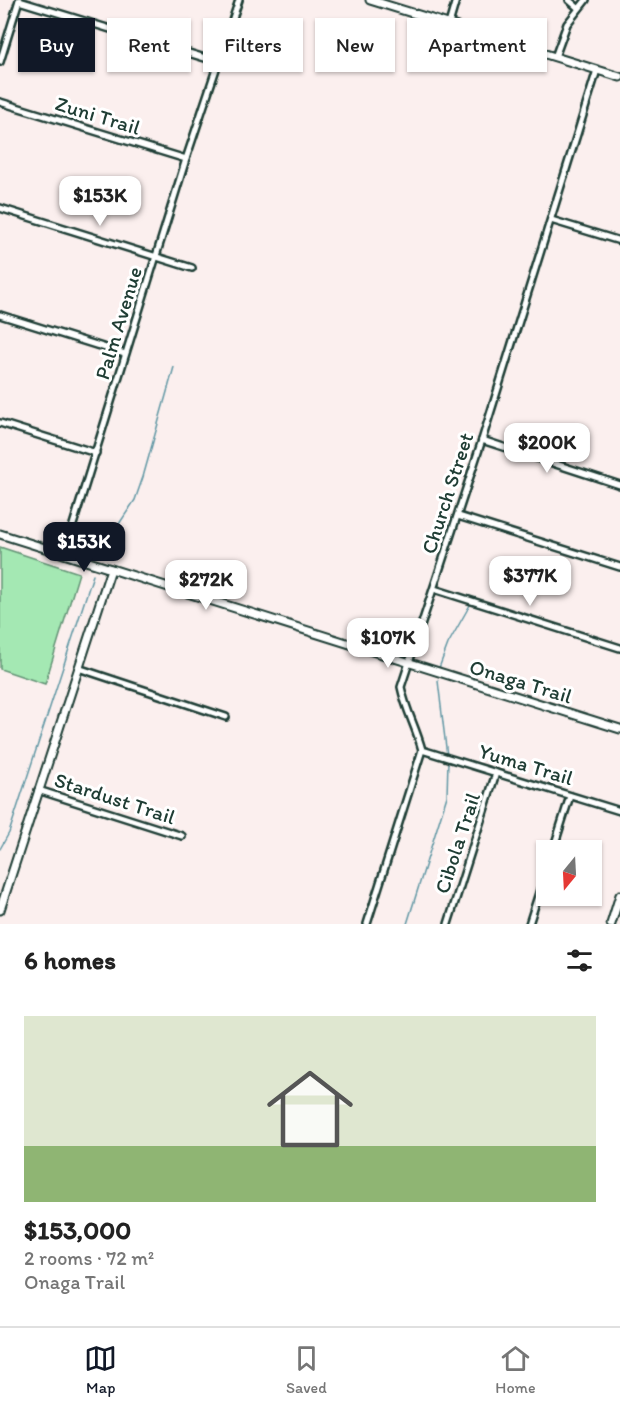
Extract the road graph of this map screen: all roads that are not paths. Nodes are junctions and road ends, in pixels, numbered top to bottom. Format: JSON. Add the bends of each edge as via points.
{"nodes":[{"id":1,"x":239,"y":0,"type":"edge"},
{"id":2,"x":370,"y":0,"type":"edge"},
{"id":3,"x":456,"y":0,"type":"edge"},
{"id":4,"x":569,"y":0,"type":"edge"},
{"id":5,"x":586,"y":0,"type":"edge"},
{"id":6,"x":19,"y":1,"type":"edge"},
{"id":7,"x":578,"y":8,"type":"junction"},
{"id":8,"x":233,"y":18,"type":"edge"},
{"id":9,"x":429,"y":18,"type":"edge"},
{"id":10,"x":451,"y":18,"type":"edge"},
{"id":11,"x":547,"y":55,"type":"edge"},
{"id":12,"x":203,"y":57,"type":"edge"},
{"id":13,"x":555,"y":57,"type":"junction"},
{"id":14,"x":0,"y":62,"type":"edge"},
{"id":15,"x":597,"y":70,"type":"junction"},
{"id":16,"x":215,"y":72,"type":"edge"},
{"id":17,"x":620,"y":77,"type":"edge"},
{"id":18,"x":0,"y":102,"type":"edge"},
{"id":19,"x":186,"y":159,"type":"junction"},
{"id":20,"x":0,"y":208,"type":"edge"},
{"id":21,"x":550,"y":220,"type":"junction"},
{"id":22,"x":620,"y":241,"type":"edge"},
{"id":23,"x":156,"y":256,"type":"junction"},
{"id":24,"x":192,"y":268,"type":"dead end"},
{"id":25,"x":0,"y":315,"type":"edge"},
{"id":26,"x":125,"y":354,"type":"junction"},
{"id":27,"x":0,"y":423,"type":"edge"},
{"id":28,"x":482,"y":440,"type":"junction"},
{"id":29,"x":96,"y":453,"type":"junction"},
{"id":30,"x":620,"y":485,"type":"edge"},
{"id":31,"x":458,"y":516,"type":"junction"},
{"id":32,"x":0,"y":534,"type":"edge"},
{"id":33,"x":64,"y":554,"type":"junction"},
{"id":34,"x":620,"y":567,"type":"edge"},
{"id":35,"x":111,"y":568,"type":"junction"},
{"id":36,"x":434,"y":589,"type":"junction"},
{"id":37,"x":620,"y":648,"type":"edge"},
{"id":38,"x":410,"y":663,"type":"junction"},
{"id":39,"x":78,"y":668,"type":"junction"},
{"id":40,"x":226,"y":717,"type":"dead end"},
{"id":41,"x":620,"y":729,"type":"edge"},
{"id":42,"x":422,"y":750,"type":"junction"},
{"id":43,"x":496,"y":773,"type":"junction"},
{"id":44,"x":38,"y":790,"type":"junction"},
{"id":45,"x":570,"y":796,"type":"junction"},
{"id":46,"x":620,"y":811,"type":"edge"},
{"id":47,"x":182,"y":836,"type":"dead end"},
{"id":48,"x":556,"y":840,"type":"edge"},
{"id":49,"x":620,"y":895,"type":"edge"},
{"id":50,"x":536,"y":903,"type":"edge"},
{"id":51,"x":0,"y":910,"type":"edge"},
{"id":52,"x":367,"y":924,"type":"edge"},
{"id":53,"x":448,"y":924,"type":"edge"},
{"id":54,"x":529,"y":924,"type":"edge"},
{"id":55,"x":611,"y":924,"type":"edge"}],
"edges":[{"from":1,"to":8,"type":"street","name":"Palm Avenue"},
{"from":2,"to":9,"type":"street"},
{"from":3,"to":10,"type":"street"},
{"from":4,"to":7,"type":"street"},
{"from":5,"to":7,"type":"street"},
{"from":6,"to":12,"type":"street"},
{"from":6,"to":14,"type":"street"},
{"from":7,"to":13,"type":"street","via":[[567,24]]},
{"from":11,"to":13,"type":"street"},
{"from":13,"to":15,"type":"street"},
{"from":15,"to":17,"type":"street"},
{"from":15,"to":21,"type":"street","name":"Church Street"},
{"from":16,"to":19,"type":"street","name":"Palm Avenue"},
{"from":18,"to":19,"type":"street","name":"Zuni Trail"},
{"from":19,"to":23,"type":"street","name":"Palm Avenue"},
{"from":20,"to":23,"type":"street"},
{"from":21,"to":22,"type":"street"},
{"from":21,"to":28,"type":"street","name":"Church Street"},
{"from":23,"to":24,"type":"street"},
{"from":23,"to":26,"type":"street","name":"Palm Avenue"},
{"from":25,"to":26,"type":"street"},
{"from":26,"to":29,"type":"street","name":"Palm Avenue"},
{"from":27,"to":29,"type":"street"},
{"from":28,"to":30,"type":"street"},
{"from":28,"to":31,"type":"street","name":"Church Street"},
{"from":29,"to":33,"type":"street","name":"Palm Avenue"},
{"from":31,"to":34,"type":"street"},
{"from":31,"to":36,"type":"street","name":"Church Street"},
{"from":32,"to":33,"type":"street","name":"Onaga Trail"},
{"from":33,"to":35,"type":"street","name":"Onaga Trail"},
{"from":35,"to":38,"type":"street","name":"Onaga Trail"},
{"from":35,"to":39,"type":"street"},
{"from":36,"to":37,"type":"street"},
{"from":36,"to":38,"type":"street","name":"Church Street"},
{"from":38,"to":41,"type":"street","name":"Onaga Trail"},
{"from":38,"to":42,"type":"street","name":"Church Street","via":[[401,687]]},
{"from":39,"to":40,"type":"street"},
{"from":39,"to":44,"type":"street"},
{"from":42,"to":43,"type":"street","name":"Yuma Trail"},
{"from":42,"to":52,"type":"street"},
{"from":43,"to":45,"type":"street","name":"Yuma Trail"},
{"from":43,"to":53,"type":"street","name":"Cibola Trail"},
{"from":44,"to":47,"type":"street","name":"Stardust Trail"},
{"from":44,"to":51,"type":"street"},
{"from":45,"to":46,"type":"street","name":"Yuma Trail"},
{"from":45,"to":48,"type":"street"},
{"from":49,"to":55,"type":"street"},
{"from":50,"to":54,"type":"street"}]}
